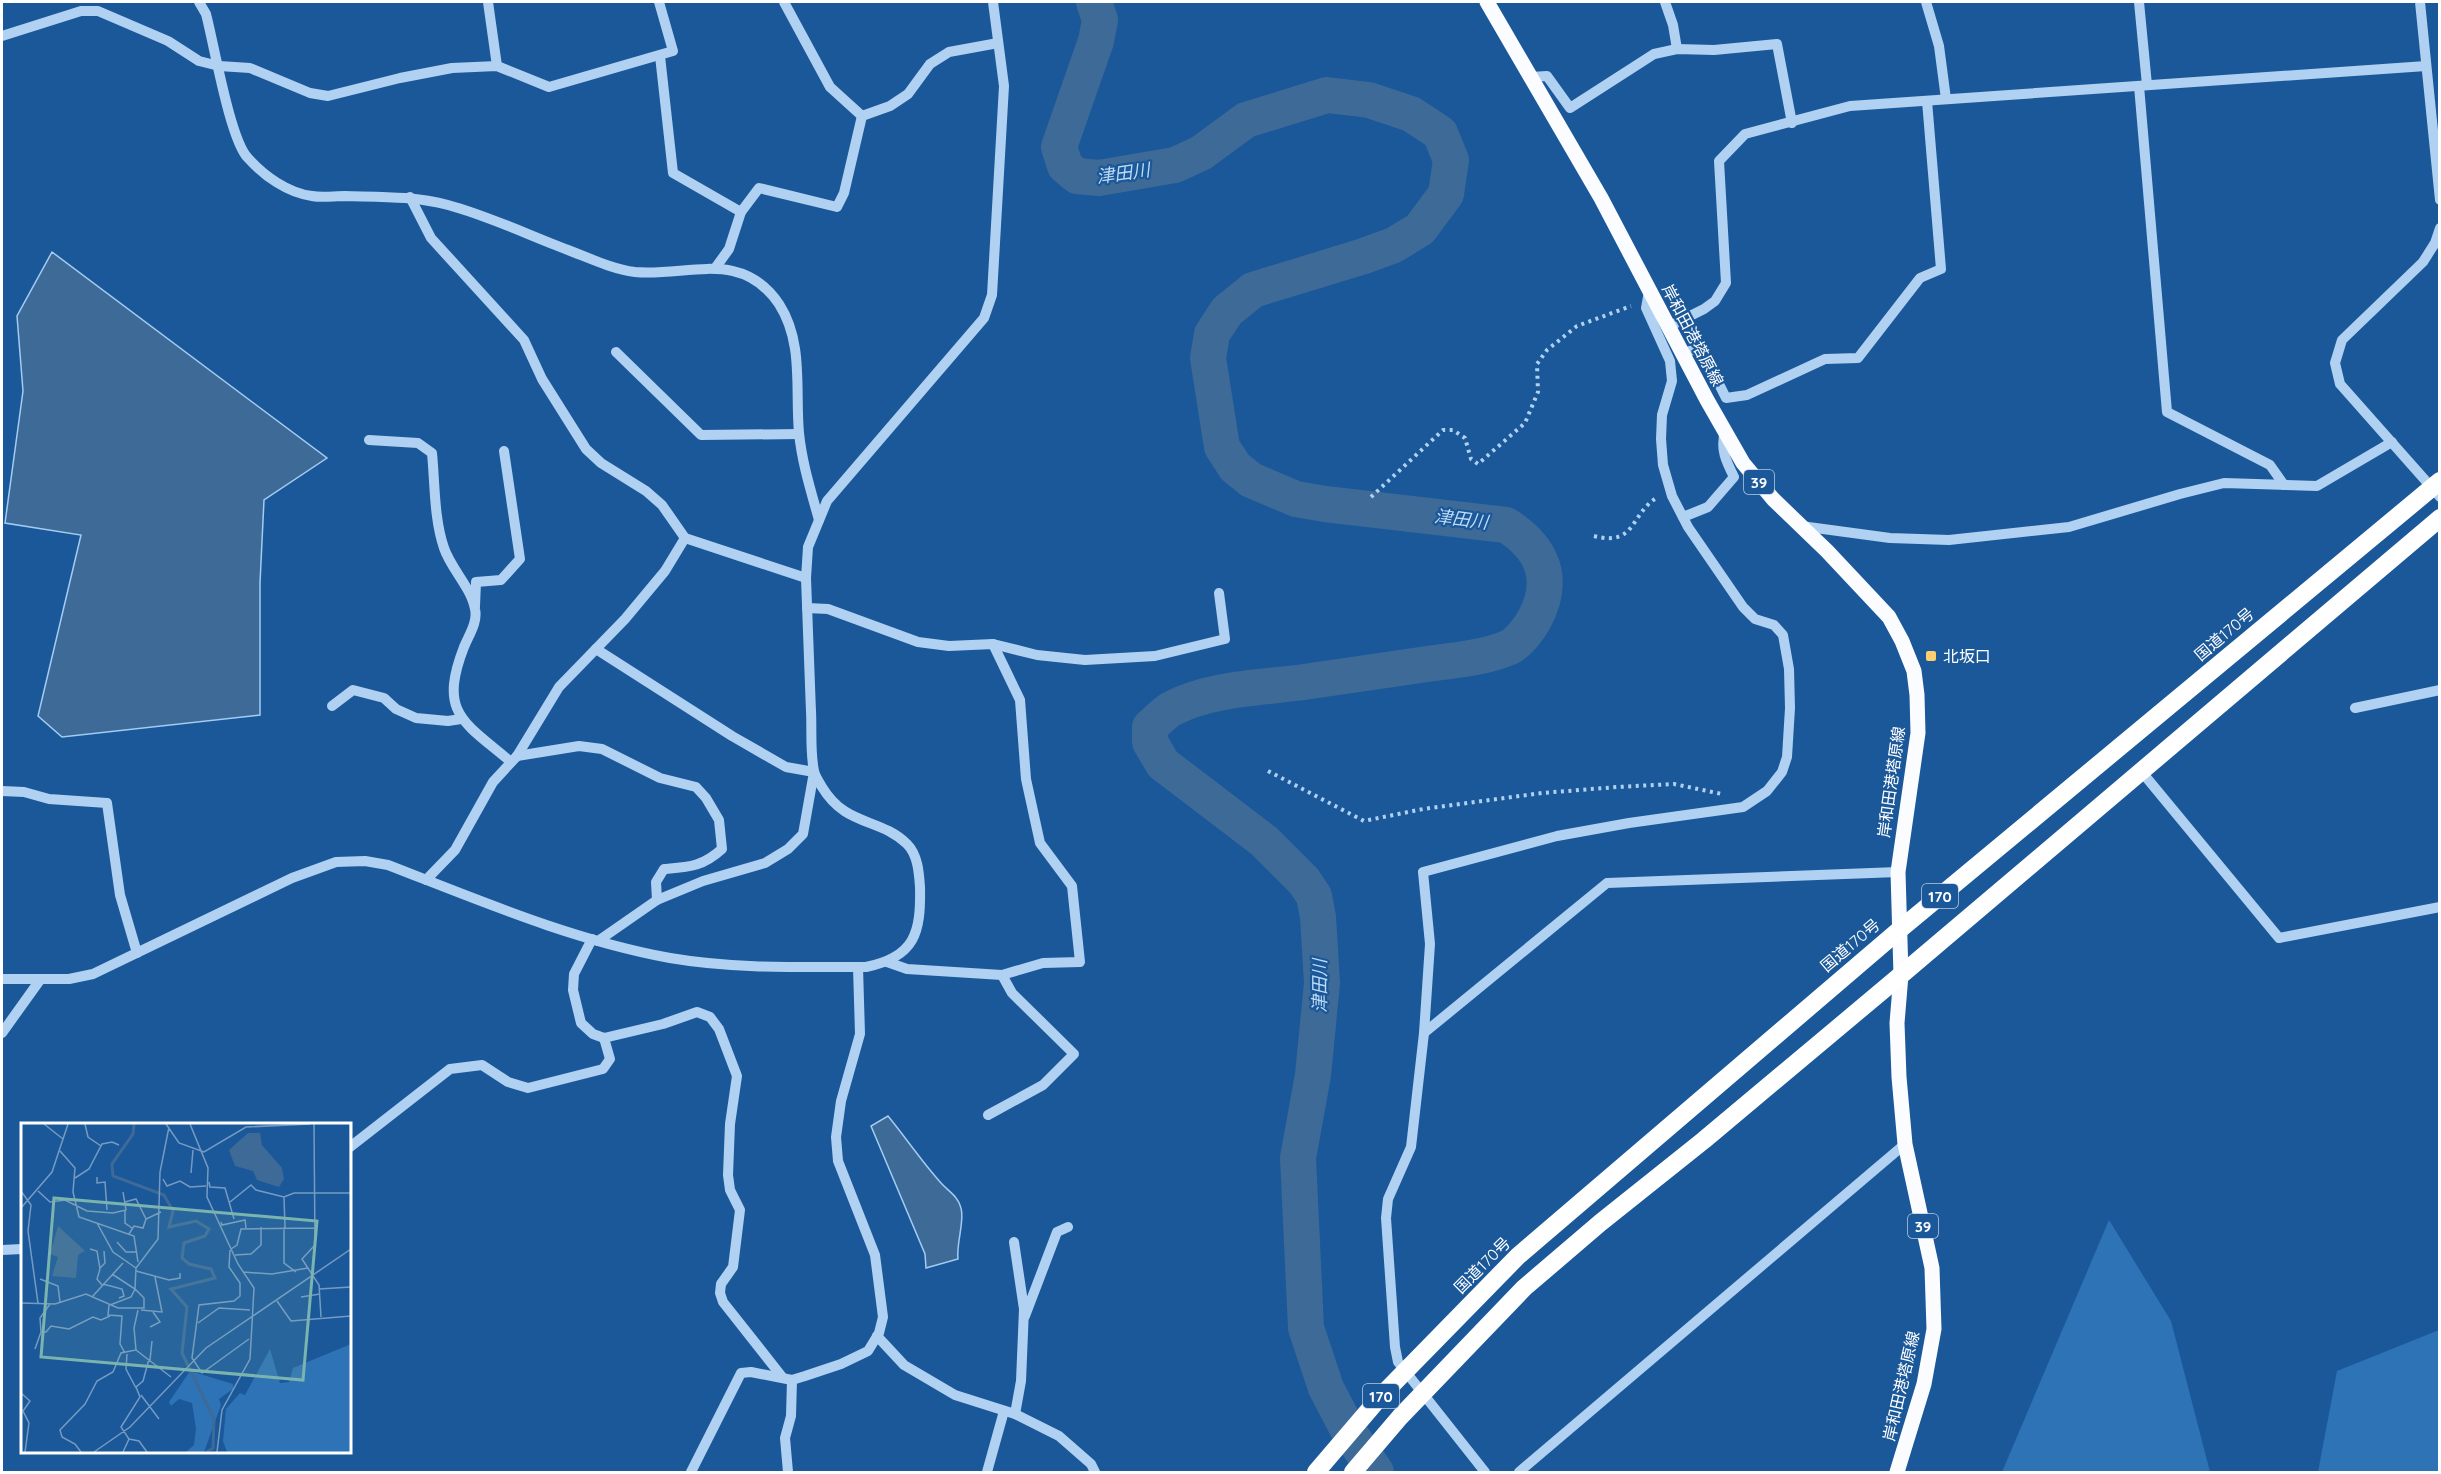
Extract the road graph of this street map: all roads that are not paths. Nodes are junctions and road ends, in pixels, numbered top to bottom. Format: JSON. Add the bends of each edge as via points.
{"nodes":[{"id":1,"x":199,"y":2,"type":"edge"},
{"id":2,"x":488,"y":2,"type":"edge"},
{"id":3,"x":659,"y":2,"type":"edge"},
{"id":4,"x":784,"y":2,"type":"edge"},
{"id":5,"x":993,"y":2,"type":"edge"},
{"id":6,"x":1487,"y":2,"type":"edge"},
{"id":7,"x":1665,"y":2,"type":"edge"},
{"id":8,"x":1926,"y":2,"type":"edge"},
{"id":9,"x":2139,"y":2,"type":"edge"},
{"id":10,"x":2420,"y":2,"type":"edge"},
{"id":11,"x":2,"y":36,"type":"edge"},
{"id":12,"x":998,"y":43,"type":"junction"},
{"id":13,"x":1677,"y":49,"type":"junction"},
{"id":14,"x":660,"y":56,"type":"junction"},
{"id":15,"x":219,"y":66,"type":"junction"},
{"id":16,"x":496,"y":66,"type":"junction"},
{"id":17,"x":2426,"y":66,"type":"junction"},
{"id":18,"x":1531,"y":77,"type":"junction"},
{"id":19,"x":2143,"y":85,"type":"junction"},
{"id":20,"x":1946,"y":99,"type":"junction"},
{"id":21,"x":1927,"y":101,"type":"junction"},
{"id":22,"x":862,"y":116,"type":"junction"},
{"id":23,"x":1792,"y":123,"type":"junction"},
{"id":24,"x":410,"y":197,"type":"junction"},
{"id":25,"x":2439,"y":200,"type":"edge"},
{"id":26,"x":741,"y":212,"type":"junction"},
{"id":27,"x":2439,"y":228,"type":"edge"},
{"id":28,"x":716,"y":267,"type":"junction"},
{"id":29,"x":1648,"y":295,"type":"junction"},
{"id":30,"x":1668,"y":327,"type":"junction"},
{"id":31,"x":616,"y":352,"type":"dead end"},
{"id":32,"x":1682,"y":353,"type":"junction"},
{"id":33,"x":1725,"y":432,"type":"junction"},
{"id":34,"x":799,"y":434,"type":"junction"},
{"id":35,"x":369,"y":440,"type":"dead end"},
{"id":36,"x":2392,"y":442,"type":"junction"},
{"id":37,"x":504,"y":451,"type":"dead end"},
{"id":38,"x":2284,"y":485,"type":"junction"},
{"id":39,"x":2437,"y":488,"type":"edge"},
{"id":40,"x":1683,"y":517,"type":"junction"},
{"id":41,"x":2439,"y":518,"type":"edge"},
{"id":42,"x":819,"y":520,"type":"junction"},
{"id":43,"x":1801,"y":526,"type":"junction"},
{"id":44,"x":685,"y":538,"type":"junction"},
{"id":45,"x":806,"y":578,"type":"junction"},
{"id":46,"x":1219,"y":593,"type":"dead end"},
{"id":47,"x":475,"y":606,"type":"junction"},
{"id":48,"x":807,"y":608,"type":"junction"},
{"id":49,"x":993,"y":644,"type":"junction"},
{"id":50,"x":596,"y":649,"type":"junction"},
{"id":51,"x":2439,"y":690,"type":"edge"},
{"id":52,"x":332,"y":706,"type":"dead end"},
{"id":53,"x":2355,"y":708,"type":"dead end"},
{"id":54,"x":461,"y":719,"type":"junction"},
{"id":55,"x":514,"y":759,"type":"junction"},
{"id":56,"x":2141,"y":771,"type":"junction"},
{"id":57,"x":814,"y":772,"type":"junction"},
{"id":58,"x":2,"y":791,"type":"edge"},
{"id":59,"x":1898,"y":872,"type":"junction"},
{"id":60,"x":426,"y":879,"type":"junction"},
{"id":61,"x":657,"y":900,"type":"junction"},
{"id":62,"x":2439,"y":907,"type":"edge"},
{"id":63,"x":1898,"y":931,"type":"junction"},
{"id":64,"x":595,"y":940,"type":"junction"},
{"id":65,"x":137,"y":953,"type":"junction"},
{"id":66,"x":887,"y":962,"type":"junction"},
{"id":67,"x":858,"y":967,"type":"junction"},
{"id":68,"x":1002,"y":975,"type":"junction"},
{"id":69,"x":1900,"y":975,"type":"junction"},
{"id":70,"x":2,"y":979,"type":"edge"},
{"id":71,"x":40,"y":980,"type":"junction"},
{"id":72,"x":2,"y":1033,"type":"edge"},
{"id":73,"x":1424,"y":1033,"type":"junction"},
{"id":74,"x":604,"y":1038,"type":"junction"},
{"id":75,"x":988,"y":1115,"type":"dead end"},
{"id":76,"x":1905,"y":1144,"type":"junction"},
{"id":77,"x":351,"y":1146,"type":"edge"},
{"id":78,"x":1068,"y":1227,"type":"dead end"},
{"id":79,"x":1014,"y":1242,"type":"dead end"},
{"id":80,"x":21,"y":1249,"type":"edge"},
{"id":81,"x":2,"y":1250,"type":"edge"},
{"id":82,"x":1023,"y":1322,"type":"junction"},
{"id":83,"x":877,"y":1336,"type":"junction"},
{"id":84,"x":788,"y":1379,"type":"junction"},
{"id":85,"x":1010,"y":1413,"type":"junction"},
{"id":86,"x":691,"y":1473,"type":"edge"},
{"id":87,"x":788,"y":1473,"type":"edge"},
{"id":88,"x":987,"y":1473,"type":"edge"},
{"id":89,"x":1095,"y":1473,"type":"edge"},
{"id":90,"x":1316,"y":1473,"type":"edge"},
{"id":91,"x":1353,"y":1473,"type":"edge"},
{"id":92,"x":1485,"y":1473,"type":"edge"},
{"id":93,"x":1519,"y":1473,"type":"edge"},
{"id":94,"x":1897,"y":1473,"type":"edge"}],
"edges":[{"from":1,"to":15,"type":"street","via":[[206,14]]},
{"from":2,"to":16,"type":"street"},
{"from":3,"to":14,"type":"street","via":[[673,51]]},
{"from":4,"to":22,"type":"street","via":[[830,87]]},
{"from":5,"to":12,"type":"street"},
{"from":6,"to":18,"type":"main road","name":"岸和田港塔原線","number":"39"},
{"from":7,"to":13,"type":"street"},
{"from":8,"to":20,"type":"street","via":[[1939,46]]},
{"from":9,"to":19,"type":"street"},
{"from":10,"to":17,"type":"street"},
{"from":11,"to":15,"type":"street","via":[[81,11],[98,11],[168,41],[200,61]]},
{"from":12,"to":22,"type":"street","via":[[949,52],[930,64],[908,94],[890,106]]},
{"from":12,"to":42,"type":"street","via":[[1003,109],[992,295],[984,318],[848,475],[827,501]]},
{"from":13,"to":18,"type":"street","via":[[1654,54],[1570,108],[1548,76]]},
{"from":13,"to":23,"type":"street","via":[[1776,44]]},
{"from":14,"to":16,"type":"street","via":[[549,87]]},
{"from":14,"to":26,"type":"street","via":[[672,173]]},
{"from":15,"to":16,"type":"street","via":[[250,68],[310,93],[328,96],[452,68]]},
{"from":15,"to":24,"type":"street","via":[[236,137],[245,156],[263,174],[311,196]]},
{"from":17,"to":19,"type":"street"},
{"from":17,"to":25,"type":"street"},
{"from":18,"to":29,"type":"main road","name":"岸和田港塔原線","number":"39","via":[[1601,198]]},
{"from":19,"to":20,"type":"street"},
{"from":19,"to":38,"type":"street","via":[[2167,412],[2270,465]]},
{"from":20,"to":21,"type":"street"},
{"from":21,"to":23,"type":"street","via":[[1850,106]]},
{"from":21,"to":32,"type":"street","via":[[1941,269],[1920,278],[1858,358],[1825,359],[1748,395],[1726,398],[1701,348]]},
{"from":22,"to":26,"type":"street","via":[[844,193],[837,207],[759,189]]},
{"from":23,"to":30,"type":"street","via":[[1745,134],[1719,161],[1726,283],[1715,301]]},
{"from":24,"to":28,"type":"street","via":[[448,205],[594,261],[635,272]]},
{"from":24,"to":44,"type":"street","via":[[431,238],[524,340],[542,379],[586,449],[662,505]]},
{"from":26,"to":28,"type":"street","via":[[729,249]]},
{"from":27,"to":36,"type":"street","via":[[2423,262],[2342,340],[2336,363],[2340,384]]},
{"from":28,"to":34,"type":"street","via":[[739,273],[762,286],[779,304],[792,332],[798,361]]},
{"from":29,"to":30,"type":"main road","name":"岸和田港塔原線","number":"39"},
{"from":29,"to":40,"type":"street","via":[[1646,308],[1670,361],[1672,381],[1662,415],[1663,465]]},
{"from":30,"to":32,"type":"main road","name":"岸和田港塔原線","number":"39"},
{"from":31,"to":34,"type":"street","via":[[701,435]]},
{"from":32,"to":33,"type":"main road","name":"岸和田港塔原線","number":"39"},
{"from":33,"to":40,"type":"street","via":[[1724,456],[1734,477],[1708,507]]},
{"from":33,"to":43,"type":"main road","name":"岸和田港塔原線","number":"39","via":[[1751,472]]},
{"from":34,"to":42,"type":"street"},
{"from":35,"to":47,"type":"street","via":[[418,443],[432,453],[444,549]]},
{"from":36,"to":38,"type":"street","via":[[2317,486]]},
{"from":36,"to":39,"type":"street"},
{"from":37,"to":47,"type":"street","via":[[520,559],[501,580],[476,582]]},
{"from":38,"to":43,"type":"street","via":[[2224,483],[2069,527],[2012,535],[1949,540],[1890,538]]},
{"from":39,"to":63,"type":"highway","name":"国道170号","number":"170"},
{"from":40,"to":73,"type":"street","via":[[1743,607],[1755,619],[1774,625],[1782,634],[1789,669],[1790,708],[1787,757],[1782,772],[1767,791],[1743,807],[1557,836],[1423,872],[1430,944]]},
{"from":41,"to":56,"type":"highway","number":"170"},
{"from":42,"to":45,"type":"street","via":[[808,547]]},
{"from":43,"to":59,"type":"main road","name":"岸和田港塔原線","number":"39","via":[[1889,617],[1914,671],[1918,733]]},
{"from":44,"to":45,"type":"street"},
{"from":44,"to":50,"type":"street","via":[[665,571]]},
{"from":45,"to":48,"type":"street"},
{"from":46,"to":49,"type":"street","via":[[1225,639],[1155,656],[1085,660]]},
{"from":47,"to":54,"type":"street","via":[[476,618],[454,677],[455,708]]},
{"from":48,"to":49,"type":"street","via":[[828,609],[918,642],[949,646]]},
{"from":48,"to":57,"type":"street"},
{"from":49,"to":68,"type":"street","via":[[1020,700],[1026,779],[1040,843],[1072,886],[1080,962],[1043,963]]},
{"from":50,"to":55,"type":"street","via":[[559,687]]},
{"from":50,"to":57,"type":"street","via":[[786,767]]},
{"from":51,"to":53,"type":"street"},
{"from":52,"to":54,"type":"street","via":[[353,690],[384,698],[416,718]]},
{"from":54,"to":55,"type":"street"},
{"from":55,"to":60,"type":"street","via":[[493,782],[455,850]]},
{"from":55,"to":61,"type":"street","via":[[579,746],[602,749],[660,778],[696,787],[719,820],[722,849],[709,861],[664,869],[657,882]]},
{"from":56,"to":62,"type":"street","via":[[2279,938]]},
{"from":56,"to":69,"type":"highway","number":"170"},
{"from":57,"to":61,"type":"street","via":[[803,834],[788,849],[765,863],[703,881]]},
{"from":57,"to":66,"type":"street","via":[[837,806],[855,819],[887,830],[908,845],[916,859],[921,918],[913,939]]},
{"from":58,"to":65,"type":"street","via":[[107,803],[120,895]]},
{"from":59,"to":63,"type":"main road","name":"岸和田港塔原線","number":"39"},
{"from":59,"to":73,"type":"street","via":[[1607,883]]},
{"from":60,"to":64,"type":"street"},
{"from":60,"to":65,"type":"street","via":[[388,865],[336,862],[292,878]]},
{"from":61,"to":64,"type":"street"},
{"from":63,"to":69,"type":"main road","name":"岸和田港塔原線","number":"39"},
{"from":63,"to":90,"type":"highway","name":"国道170号","number":"170","via":[[1518,1256],[1381,1396]]},
{"from":64,"to":67,"type":"street","via":[[670,958],[727,965]]},
{"from":64,"to":74,"type":"street","via":[[574,974],[573,990],[581,1023]]},
{"from":65,"to":71,"type":"street","via":[[93,974],[69,980]]},
{"from":66,"to":67,"type":"street"},
{"from":66,"to":68,"type":"street","via":[[907,969]]},
{"from":67,"to":83,"type":"street","via":[[860,1034],[836,1137],[838,1161],[876,1255],[883,1317]]},
{"from":68,"to":75,"type":"street","via":[[1012,993],[1074,1054],[1043,1085]]},
{"from":69,"to":76,"type":"main road","name":"岸和田港塔原線","number":"39","via":[[1898,1066]]},
{"from":69,"to":91,"type":"highway","number":"170","via":[[1524,1288],[1400,1417]]},
{"from":70,"to":71,"type":"street"},
{"from":71,"to":72,"type":"street"},
{"from":73,"to":92,"type":"street","via":[[1411,1147],[1388,1199],[1386,1218],[1395,1347],[1398,1362]]},
{"from":74,"to":77,"type":"street","via":[[610,1059],[603,1069],[528,1088],[508,1082],[482,1065],[450,1069]]},
{"from":74,"to":84,"type":"street","via":[[697,1012],[710,1017],[719,1029],[736,1076],[728,1175],[740,1210],[733,1267],[721,1284],[720,1293],[723,1302]]},
{"from":76,"to":93,"type":"street"},
{"from":76,"to":94,"type":"main road","name":"岸和田港塔原線","number":"39","via":[[1932,1268],[1934,1329],[1924,1384]]},
{"from":78,"to":82,"type":"street","via":[[1057,1232]]},
{"from":79,"to":82,"type":"street"},
{"from":80,"to":81,"type":"street"},
{"from":82,"to":85,"type":"street","via":[[1021,1381]]},
{"from":83,"to":84,"type":"street","via":[[868,1351],[859,1356]]},
{"from":83,"to":85,"type":"street","via":[[904,1365],[930,1382],[955,1395]]},
{"from":84,"to":86,"type":"street","via":[[741,1373]]},
{"from":84,"to":87,"type":"street"},
{"from":85,"to":88,"type":"street"},
{"from":85,"to":89,"type":"street","via":[[1059,1436],[1091,1464]]}]}
